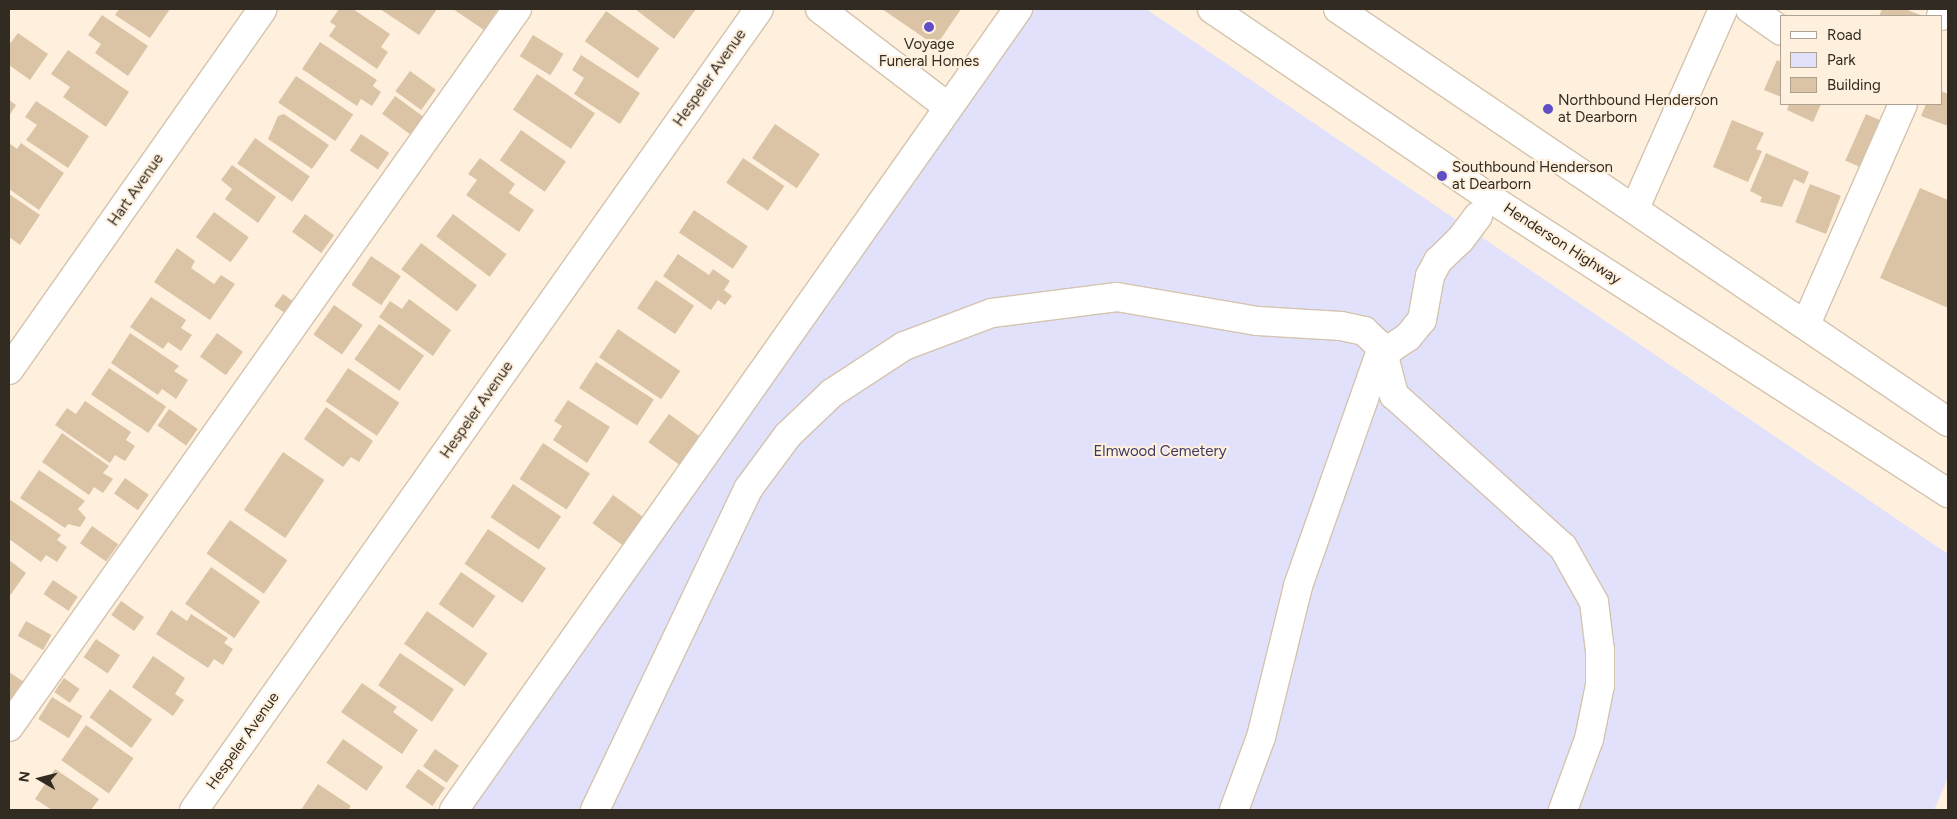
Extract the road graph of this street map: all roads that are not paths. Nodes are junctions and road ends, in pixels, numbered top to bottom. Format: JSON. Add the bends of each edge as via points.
{"nodes":[{"id":1,"x":263,"y":9,"type":"edge"},
{"id":2,"x":517,"y":9,"type":"edge"},
{"id":3,"x":759,"y":9,"type":"edge"},
{"id":4,"x":820,"y":9,"type":"edge"},
{"id":5,"x":1018,"y":9,"type":"edge"},
{"id":6,"x":1212,"y":9,"type":"edge"},
{"id":7,"x":1338,"y":9,"type":"edge"},
{"id":8,"x":1723,"y":9,"type":"edge"},
{"id":9,"x":1750,"y":9,"type":"edge"},
{"id":10,"x":1780,"y":30,"type":"edge"},
{"id":11,"x":948,"y":107,"type":"junction"},
{"id":12,"x":1893,"y":108,"type":"edge"},
{"id":13,"x":1635,"y":208,"type":"junction"},
{"id":14,"x":1478,"y":216,"type":"dead end"},
{"id":15,"x":1806,"y":324,"type":"junction"},
{"id":16,"x":1382,"y":348,"type":"junction"},
{"id":17,"x":9,"y":370,"type":"edge"},
{"id":18,"x":1946,"y":414,"type":"edge"},
{"id":19,"x":1948,"y":493,"type":"edge"},
{"id":20,"x":9,"y":727,"type":"edge"},
{"id":21,"x":194,"y":810,"type":"edge"},
{"id":22,"x":454,"y":810,"type":"edge"},
{"id":23,"x":595,"y":810,"type":"edge"},
{"id":24,"x":1234,"y":810,"type":"edge"},
{"id":25,"x":1563,"y":810,"type":"edge"}],
"edges":[{"from":1,"to":17,"type":"main road","name":"Hart Avenue"},
{"from":2,"to":20,"type":"main road"},
{"from":3,"to":21,"type":"main road","name":"Hespeler Avenue"},
{"from":4,"to":11,"type":"main road"},
{"from":5,"to":11,"type":"main road"},
{"from":6,"to":19,"type":"main road","name":"Henderson Highway","via":[[1498,204]]},
{"from":7,"to":13,"type":"main road"},
{"from":8,"to":13,"type":"main road"},
{"from":9,"to":10,"type":"main road"},
{"from":11,"to":22,"type":"main road"},
{"from":12,"to":15,"type":"main road"},
{"from":13,"to":15,"type":"main road"},
{"from":14,"to":16,"type":"main road","via":[[1438,261],[1430,276],[1422,320],[1408,337],[1392,347]]},
{"from":15,"to":18,"type":"main road"},
{"from":16,"to":23,"type":"main road","via":[[1364,331],[1341,326],[1258,322],[1118,298],[992,313],[904,346],[832,393],[788,435],[748,489]]},
{"from":16,"to":24,"type":"main road","via":[[1298,586],[1261,737]]},
{"from":16,"to":25,"type":"main road","via":[[1394,395],[1563,547],[1594,602],[1600,685],[1589,739]]}]}
